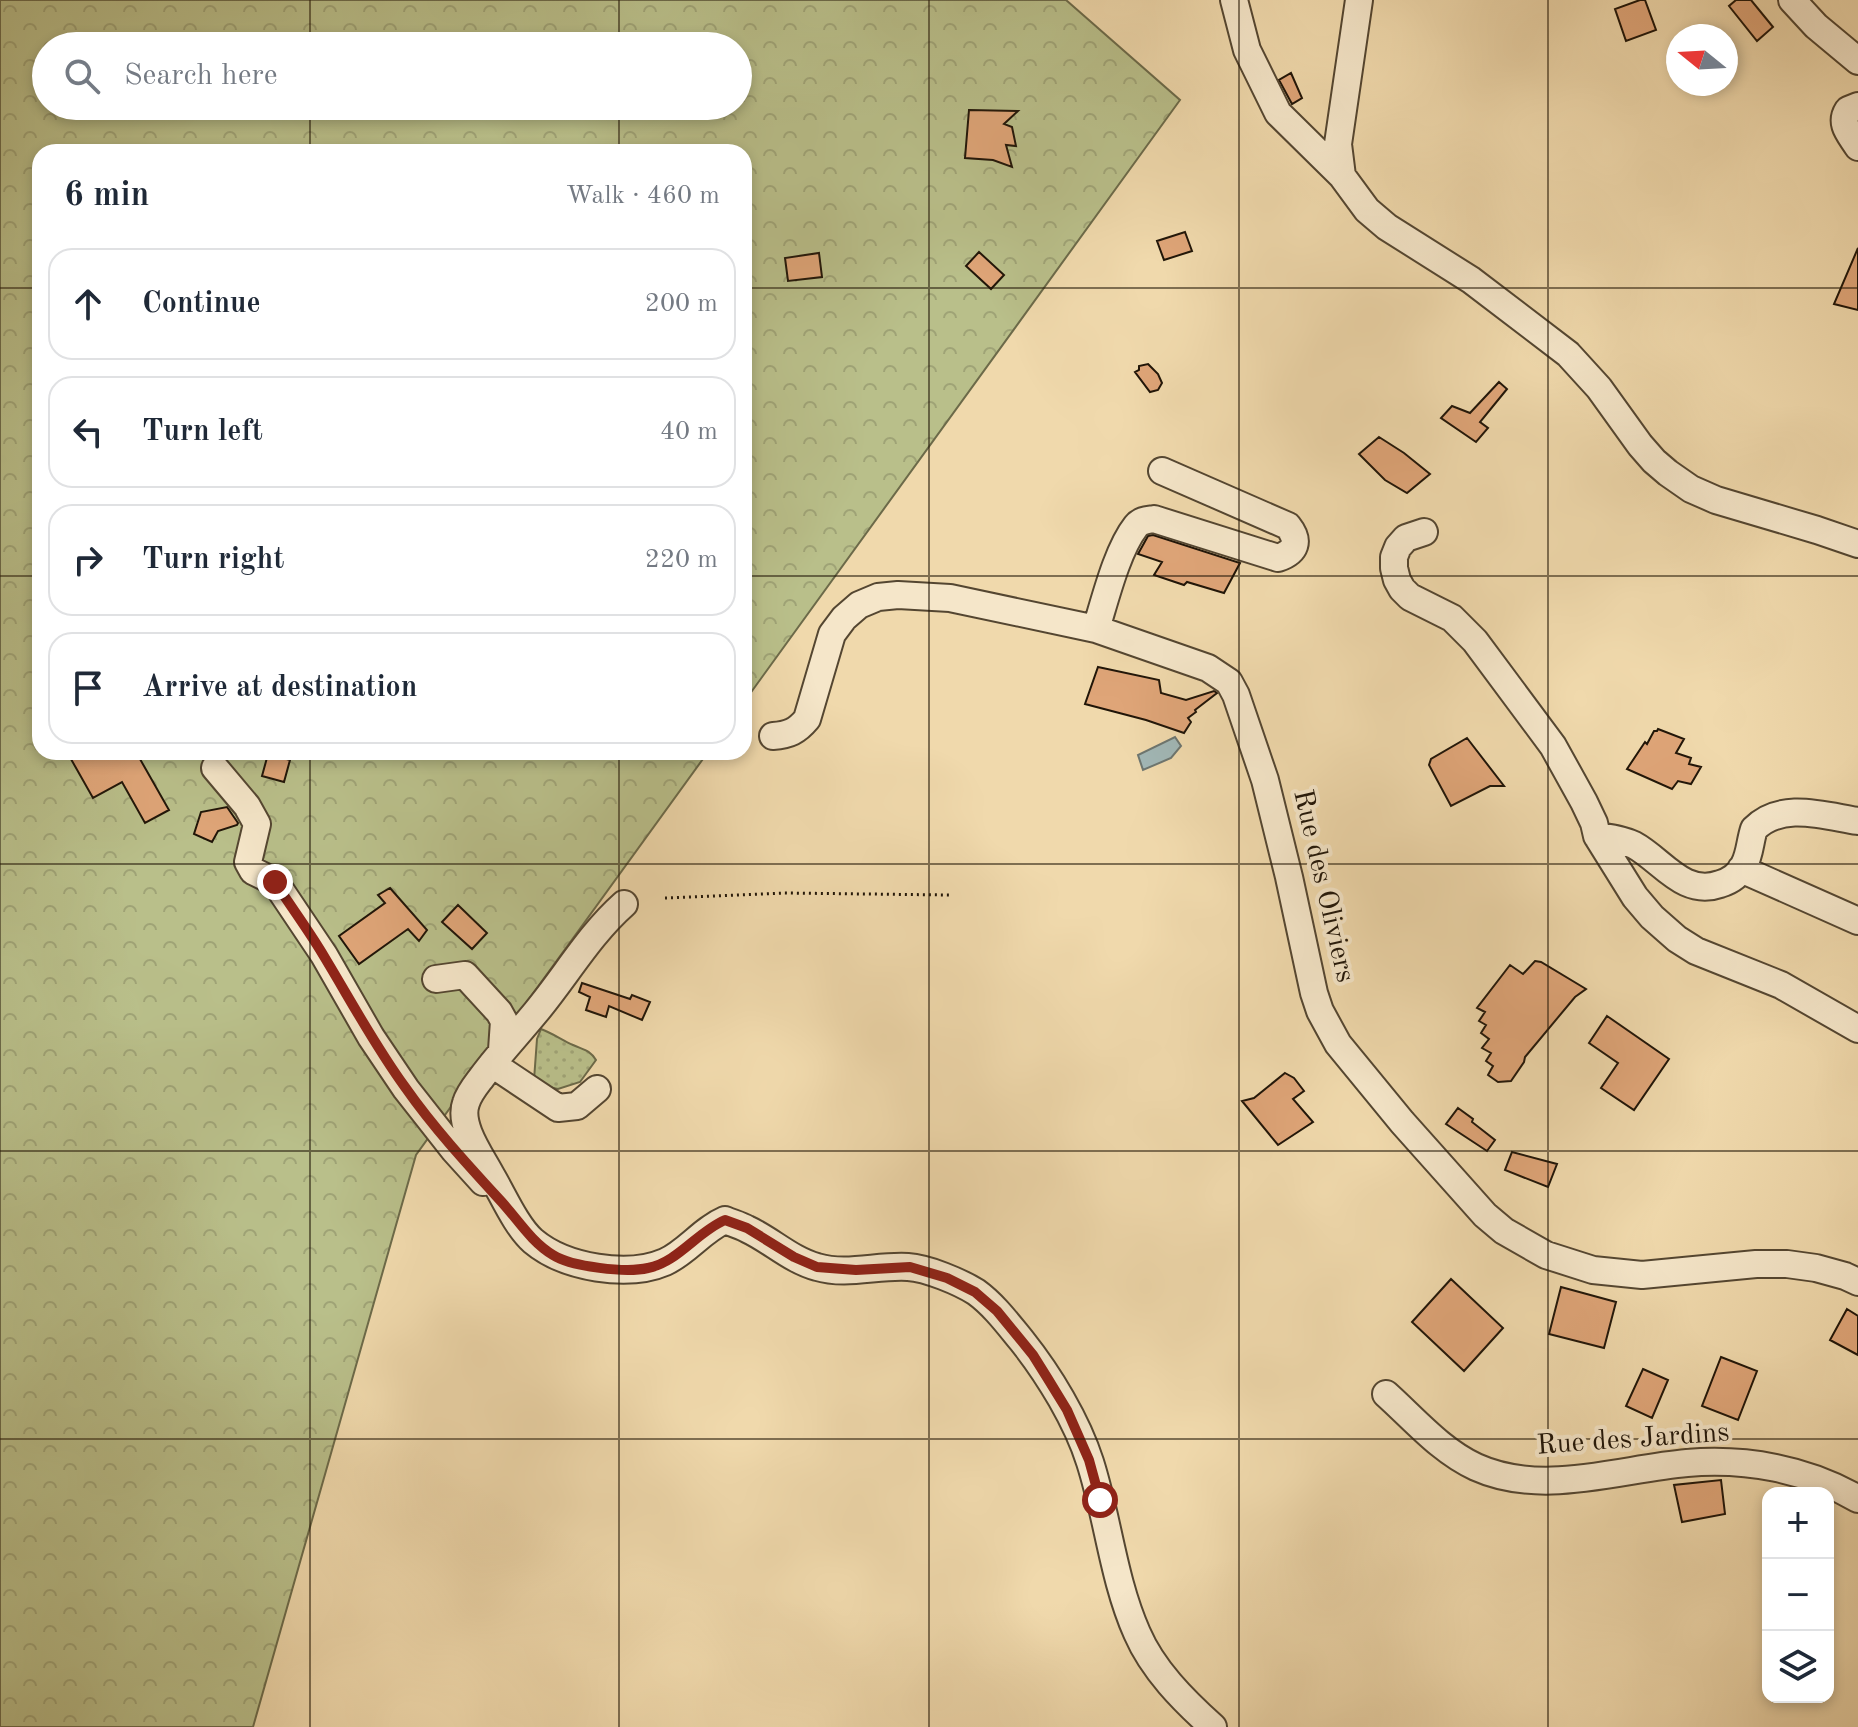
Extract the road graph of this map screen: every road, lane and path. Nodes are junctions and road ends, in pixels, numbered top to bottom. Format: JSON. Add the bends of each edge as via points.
{"nodes":[{"id":1,"x":1234,"y":0,"type":"edge"},
{"id":2,"x":1359,"y":0,"type":"edge"},
{"id":3,"x":1792,"y":0,"type":"edge"},
{"id":4,"x":1858,"y":61,"type":"edge"},
{"id":5,"x":1858,"y":106,"type":"edge"},
{"id":6,"x":1858,"y":147,"type":"edge"},
{"id":7,"x":1342,"y":176,"type":"junction"},
{"id":8,"x":1162,"y":471,"type":"dead end"},
{"id":9,"x":1424,"y":532,"type":"dead end"},
{"id":10,"x":1858,"y":544,"type":"edge"},
{"id":11,"x":1096,"y":629,"type":"junction"},
{"id":12,"x":773,"y":736,"type":"dead end"},
{"id":13,"x":215,"y":768,"type":"dead end"},
{"id":14,"x":1858,"y":821,"type":"edge"},
{"id":15,"x":1597,"y":836,"type":"junction"},
{"id":16,"x":1741,"y":869,"type":"junction"},
{"id":17,"x":950,"y":895,"type":"dead end"},
{"id":18,"x":665,"y":898,"type":"dead end"},
{"id":19,"x":624,"y":904,"type":"dead end"},
{"id":20,"x":1858,"y":921,"type":"edge"},
{"id":21,"x":436,"y":979,"type":"dead end"},
{"id":22,"x":1858,"y":1029,"type":"edge"},
{"id":23,"x":497,"y":1057,"type":"junction"},
{"id":24,"x":597,"y":1089,"type":"dead end"},
{"id":25,"x":515,"y":1216,"type":"junction"},
{"id":26,"x":1858,"y":1282,"type":"edge"},
{"id":27,"x":1386,"y":1394,"type":"dead end"},
{"id":28,"x":1858,"y":1499,"type":"edge"},
{"id":29,"x":1213,"y":1727,"type":"edge"}],
"edges":[{"from":1,"to":7,"type":"street","via":[[1247,50],[1278,113]]},
{"from":2,"to":7,"type":"street","via":[[1338,144]]},
{"from":3,"to":4,"type":"street"},
{"from":5,"to":6,"type":"street","via":[[1848,110],[1844,120]]},
{"from":7,"to":10,"type":"street","via":[[1387,227],[1471,280],[1568,354],[1668,473],[1716,500]]},
{"from":8,"to":11,"type":"street","via":[[1288,526],[1295,546],[1278,558],[1144,520],[1118,559]]},
{"from":9,"to":15,"type":"street","via":[[1406,538],[1394,557],[1402,589],[1452,618],[1475,641],[1553,746]]},
{"from":11,"to":12,"type":"street","name":"Rue des Oliviers","via":[[950,598],[878,597],[859,605],[832,634],[807,719],[798,729]]},
{"from":11,"to":26,"type":"street","name":"Rue des Oliviers","via":[[1208,668],[1229,682],[1265,780],[1314,993],[1328,1028],[1485,1215],[1546,1255],[1593,1270],[1642,1275],[1787,1264]]},
{"from":13,"to":25,"type":"street","via":[[257,824],[248,862],[253,871],[275,882],[406,1089]]},
{"from":14,"to":16,"type":"street","via":[[1796,812],[1771,817],[1754,829]]},
{"from":15,"to":16,"type":"street","via":[[1633,844],[1666,871],[1698,887],[1716,886]]},
{"from":15,"to":22,"type":"street","via":[[1635,897],[1677,939],[1781,985]]},
{"from":16,"to":20,"type":"street"},
{"from":17,"to":18,"type":"path"},
{"from":19,"to":23,"type":"street","via":[[604,921]]},
{"from":21,"to":23,"type":"street","via":[[465,975],[499,1012],[504,1021]]},
{"from":23,"to":24,"type":"street","via":[[558,1108],[577,1106]]},
{"from":23,"to":25,"type":"street","via":[[465,1104],[465,1119],[471,1140]]},
{"from":25,"to":29,"type":"street","via":[[531,1240],[555,1257],[580,1265],[648,1268],[669,1260],[725,1220],[817,1267],[910,1267],[975,1292],[1033,1355],[1067,1410],[1089,1460],[1137,1634],[1153,1662]]},
{"from":27,"to":28,"type":"street","name":"Rue des Jardins","via":[[1438,1443],[1493,1473],[1565,1480],[1727,1462],[1806,1475]]}]}
